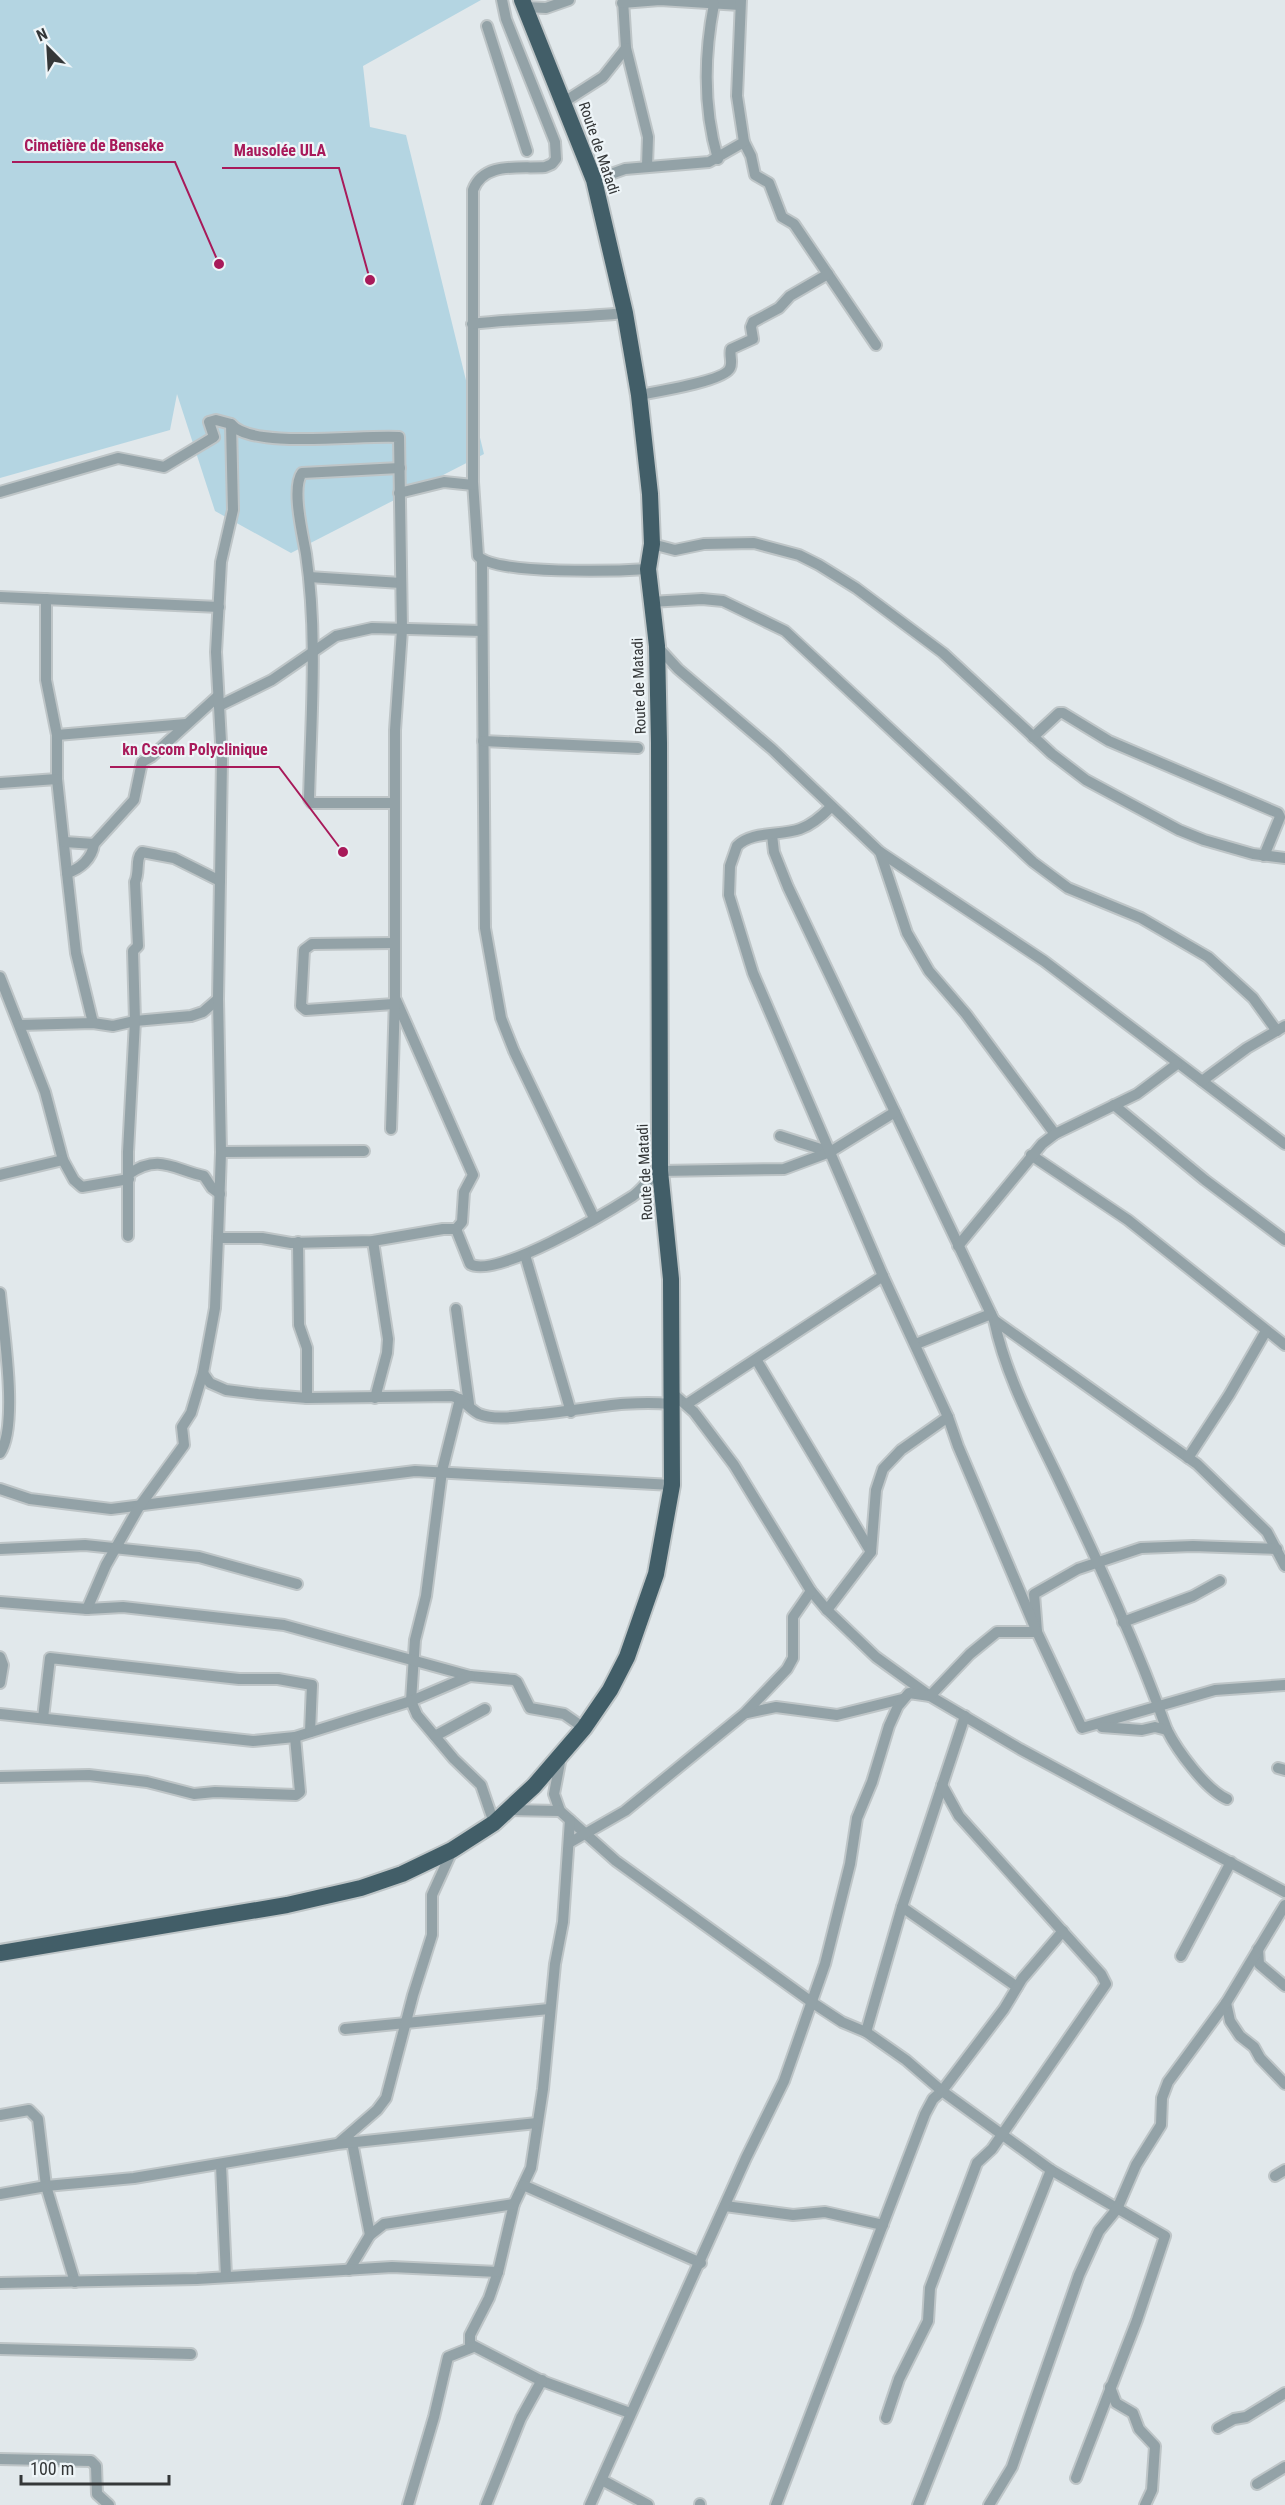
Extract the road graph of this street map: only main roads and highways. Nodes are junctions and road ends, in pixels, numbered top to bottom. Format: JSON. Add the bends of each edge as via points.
{"nodes":[{"id":1,"x":523,"y":3,"type":"edge"},
{"id":2,"x":0,"y":1953,"type":"edge"}],
"edges":[{"from":1,"to":2,"type":"highway","name":"Route de Matadi","via":[[594,180],[625,313],[650,494],[652,544],[648,569],[657,646],[660,1171],[671,1279],[672,1485],[656,1574],[627,1657],[584,1728],[561,1757],[494,1823],[452,1850],[361,1888],[287,1905]]}]}
